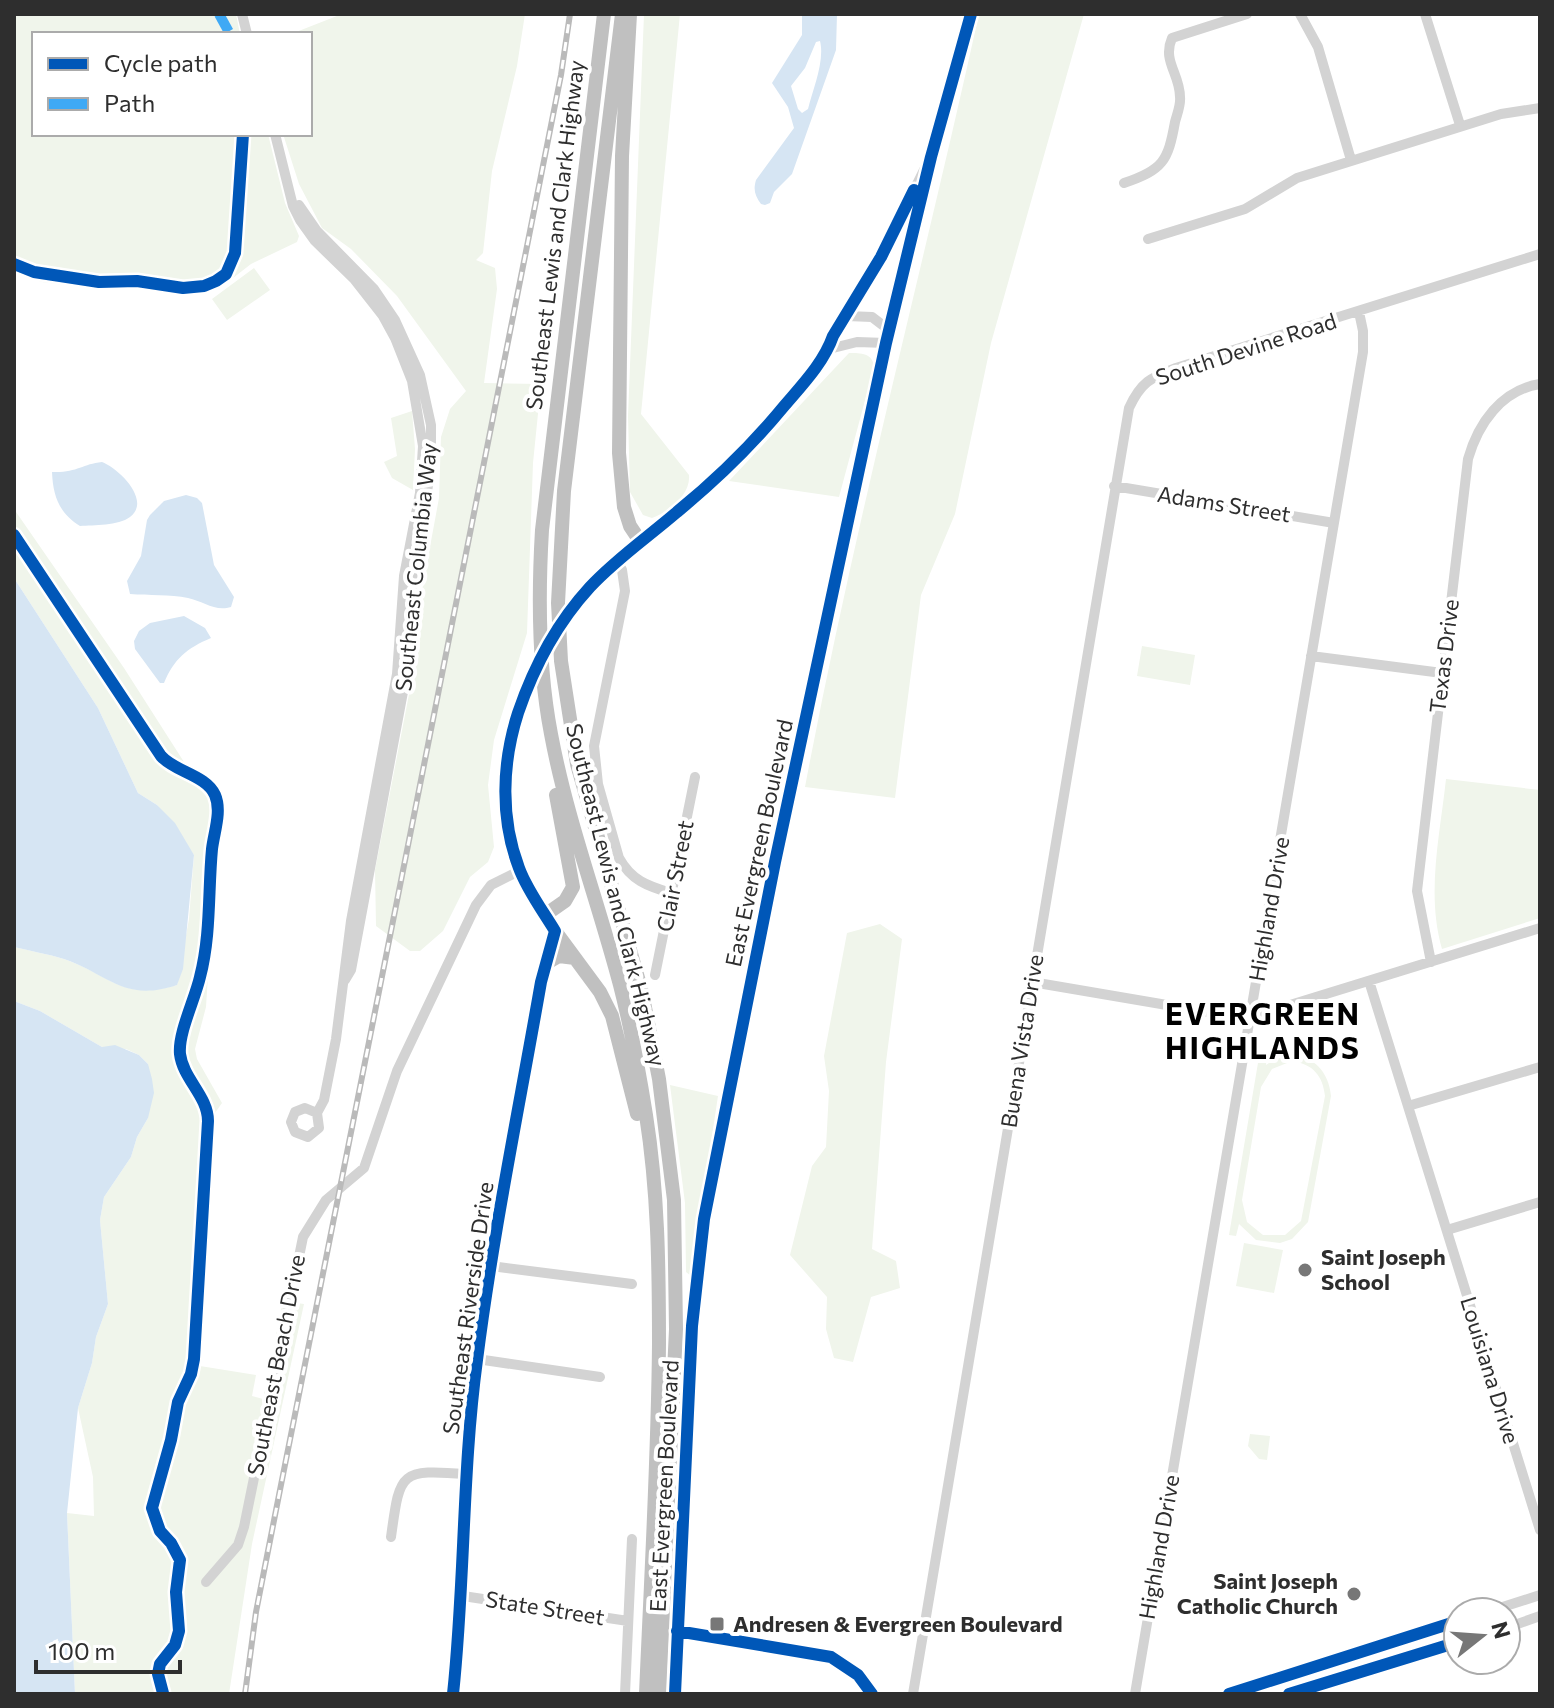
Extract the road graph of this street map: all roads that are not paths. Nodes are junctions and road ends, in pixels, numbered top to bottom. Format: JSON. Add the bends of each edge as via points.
{"nodes":[{"id":1,"x":604,"y":14,"type":"edge"},
{"id":2,"x":622,"y":14,"type":"edge"},
{"id":3,"x":630,"y":14,"type":"edge"},
{"id":4,"x":971,"y":14,"type":"edge"},
{"id":5,"x":1247,"y":14,"type":"edge"},
{"id":6,"x":1300,"y":14,"type":"edge"},
{"id":7,"x":1425,"y":14,"type":"edge"},
{"id":8,"x":1540,"y":108,"type":"edge"},
{"id":9,"x":1460,"y":125,"type":"junction"},
{"id":10,"x":276,"y":136,"type":"edge"},
{"id":11,"x":931,"y":157,"type":"junction"},
{"id":12,"x":1351,"y":160,"type":"junction"},
{"id":13,"x":1124,"y":183,"type":"dead end"},
{"id":14,"x":1148,"y":239,"type":"dead end"},
{"id":15,"x":1540,"y":254,"type":"edge"},
{"id":16,"x":1359,"y":312,"type":"junction"},
{"id":17,"x":847,"y":316,"type":"junction"},
{"id":18,"x":889,"y":330,"type":"junction"},
{"id":19,"x":886,"y":343,"type":"junction"},
{"id":20,"x":829,"y":349,"type":"junction"},
{"id":21,"x":1540,"y":384,"type":"edge"},
{"id":22,"x":1137,"y":390,"type":"joint"},
{"id":23,"x":1114,"y":486,"type":"junction"},
{"id":24,"x":1334,"y":523,"type":"junction"},
{"id":25,"x":640,"y":541,"type":"junction"},
{"id":26,"x":617,"y":561,"type":"junction"},
{"id":27,"x":1311,"y":656,"type":"junction"},
{"id":28,"x":1442,"y":673,"type":"junction"},
{"id":29,"x":550,"y":730,"type":"junction"},
{"id":30,"x":695,"y":777,"type":"dead end"},
{"id":31,"x":519,"y":871,"type":"junction"},
{"id":32,"x":671,"y":893,"type":"junction"},
{"id":33,"x":545,"y":915,"type":"junction"},
{"id":34,"x":1540,"y":928,"type":"edge"},
{"id":35,"x":555,"y":931,"type":"junction"},
{"id":36,"x":575,"y":958,"type":"junction"},
{"id":37,"x":1431,"y":962,"type":"junction"},
{"id":38,"x":545,"y":964,"type":"junction"},
{"id":39,"x":655,"y":975,"type":"dead end"},
{"id":40,"x":1369,"y":981,"type":"junction"},
{"id":41,"x":1032,"y":982,"type":"junction"},
{"id":42,"x":1251,"y":1017,"type":"junction"},
{"id":43,"x":1540,"y":1067,"type":"edge"},
{"id":44,"x":1408,"y":1106,"type":"junction"},
{"id":45,"x":317,"y":1113,"type":"dead end"},
{"id":46,"x":654,"y":1176,"type":"junction"},
{"id":47,"x":1540,"y":1202,"type":"edge"},
{"id":48,"x":1447,"y":1230,"type":"junction"},
{"id":49,"x":491,"y":1266,"type":"junction"},
{"id":50,"x":632,"y":1284,"type":"dead end"},
{"id":51,"x":477,"y":1359,"type":"junction"},
{"id":52,"x":600,"y":1377,"type":"dead end"},
{"id":53,"x":466,"y":1474,"type":"junction"},
{"id":54,"x":1536,"y":1502,"type":"edge"},
{"id":55,"x":1540,"y":1530,"type":"edge"},
{"id":56,"x":391,"y":1537,"type":"dead end"},
{"id":57,"x":632,"y":1539,"type":"dead end"},
{"id":58,"x":206,"y":1582,"type":"dead end"},
{"id":59,"x":463,"y":1596,"type":"junction"},
{"id":60,"x":628,"y":1621,"type":"junction"},
{"id":61,"x":1442,"y":1626,"type":"edge"},
{"id":62,"x":677,"y":1631,"type":"junction"},
{"id":63,"x":1442,"y":1647,"type":"edge"},
{"id":64,"x":1310,"y":1669,"type":"junction"},
{"id":65,"x":1317,"y":1690,"type":"edge"},
{"id":66,"x":453,"y":1694,"type":"edge"},
{"id":67,"x":625,"y":1694,"type":"edge"},
{"id":68,"x":646,"y":1694,"type":"edge"},
{"id":69,"x":659,"y":1694,"type":"edge"},
{"id":70,"x":675,"y":1694,"type":"edge"},
{"id":71,"x":872,"y":1694,"type":"edge"},
{"id":72,"x":913,"y":1694,"type":"edge"},
{"id":73,"x":1135,"y":1694,"type":"edge"},
{"id":74,"x":1229,"y":1694,"type":"edge"},
{"id":75,"x":1289,"y":1694,"type":"edge"}],
"edges":[{"from":1,"to":29,"type":"highway","name":"Southeast Lewis and Clark Highway","via":[[542,530],[540,639]]},
{"from":2,"to":69,"type":"highway","name":"Southeast Lewis and Clark Highway","via":[[564,491],[558,603],[577,764],[642,992],[674,1200],[676,1329]]},
{"from":3,"to":25,"type":"highway","via":[[622,156],[619,453],[624,507]]},
{"from":4,"to":11,"type":"street","name":"East Evergreen Boulevard"},
{"from":5,"to":13,"type":"street","via":[[1172,38],[1167,50],[1180,97],[1166,159]]},
{"from":6,"to":12,"type":"street","via":[[1318,47]]},
{"from":7,"to":9,"type":"street"},
{"from":8,"to":9,"type":"street"},
{"from":9,"to":12,"type":"street"},
{"from":10,"to":45,"type":"street","name":"Southeast Columbia Way","via":[[300,220],[354,279],[395,338],[412,381],[422,429],[423,471],[404,576],[397,674],[326,1091]]},
{"from":11,"to":17,"type":"street"},
{"from":11,"to":18,"type":"street","name":"East Evergreen Boulevard"},
{"from":12,"to":14,"type":"street","via":[[1297,178],[1245,209]]},
{"from":15,"to":16,"type":"street","name":"South Devine Road"},
{"from":16,"to":22,"type":"street","name":"South Devine Road","via":[[1176,368]]},
{"from":16,"to":24,"type":"street","name":"Highland Drive","via":[[1363,352]]},
{"from":17,"to":18,"type":"street","via":[[872,317]]},
{"from":17,"to":20,"type":"street"},
{"from":18,"to":19,"type":"street","name":"East Evergreen Boulevard"},
{"from":19,"to":20,"type":"street","via":[[859,341]]},
{"from":19,"to":62,"type":"street","name":"East Evergreen Boulevard","via":[[704,1219],[692,1326]]},
{"from":20,"to":25,"type":"street","via":[[741,454]]},
{"from":21,"to":28,"type":"street","name":"Texas Drive","via":[[1511,396],[1487,415],[1474,436]]},
{"from":22,"to":23,"type":"street","name":"Buena Vista Drive"},
{"from":23,"to":24,"type":"street","name":"Adams Street"},
{"from":23,"to":41,"type":"street","name":"Buena Vista Drive"},
{"from":24,"to":27,"type":"street","name":"Highland Drive"},
{"from":25,"to":26,"type":"street"},
{"from":26,"to":31,"type":"street","bridge":true,"via":[[552,636],[523,700],[505,787]]},
{"from":26,"to":32,"type":"street","via":[[625,591],[594,765],[625,869],[648,887]]},
{"from":27,"to":28,"type":"street"},
{"from":27,"to":42,"type":"street","name":"Highland Drive"},
{"from":28,"to":37,"type":"street","name":"Texas Drive","via":[[1417,891]]},
{"from":29,"to":33,"type":"highway","via":[[556,802],[573,887],[565,901]]},
{"from":29,"to":46,"type":"highway","name":"Southeast Lewis and Clark Highway","via":[[628,1016]]},
{"from":30,"to":32,"type":"street","name":"Clair Street"},
{"from":31,"to":33,"type":"street"},
{"from":31,"to":58,"type":"street","name":"Southeast Beach Drive","via":[[491,885],[476,905],[397,1071],[364,1168],[335,1190],[303,1237],[244,1527],[238,1545]]},
{"from":32,"to":39,"type":"street","name":"Clair Street"},
{"from":33,"to":35,"type":"street"},
{"from":34,"to":37,"type":"street"},
{"from":35,"to":36,"type":"highway"},
{"from":35,"to":38,"type":"street","name":"Southeast Riverside Drive"},
{"from":36,"to":38,"type":"highway","via":[[559,956]]},
{"from":36,"to":46,"type":"highway","via":[[612,1016]]},
{"from":37,"to":40,"type":"street"},
{"from":38,"to":49,"type":"street","name":"Southeast Riverside Drive"},
{"from":40,"to":42,"type":"street"},
{"from":40,"to":44,"type":"street","name":"Louisiana Drive"},
{"from":41,"to":42,"type":"street"},
{"from":41,"to":72,"type":"street","name":"Buena Vista Drive"},
{"from":42,"to":73,"type":"street","name":"Highland Drive"},
{"from":43,"to":44,"type":"street"},
{"from":44,"to":48,"type":"street","name":"Louisiana Drive"},
{"from":46,"to":68,"type":"highway","name":"Southeast Lewis and Clark Highway","via":[[659,1412]]},
{"from":47,"to":48,"type":"street"},
{"from":48,"to":54,"type":"street","name":"Louisiana Drive"},
{"from":49,"to":50,"type":"street"},
{"from":49,"to":51,"type":"street","name":"Southeast Riverside Drive"},
{"from":51,"to":52,"type":"street"},
{"from":51,"to":53,"type":"street","name":"Southeast Riverside Drive"},
{"from":53,"to":56,"type":"street","via":[[423,1471],[408,1477],[398,1491]]},
{"from":53,"to":59,"type":"street","name":"Southeast Riverside Drive"},
{"from":54,"to":55,"type":"street","name":"Louisiana Drive"},
{"from":57,"to":60,"type":"street"},
{"from":59,"to":60,"type":"street","name":"State Street"},
{"from":59,"to":66,"type":"street","name":"Southeast Riverside Drive"},
{"from":60,"to":67,"type":"street"},
{"from":61,"to":64,"type":"street"},
{"from":62,"to":70,"type":"street","name":"East Evergreen Boulevard"},
{"from":62,"to":71,"type":"street","via":[[831,1657],[858,1675]]},
{"from":63,"to":65,"type":"street"},
{"from":64,"to":65,"type":"street"},
{"from":64,"to":74,"type":"street"},
{"from":65,"to":75,"type":"street"}]}
